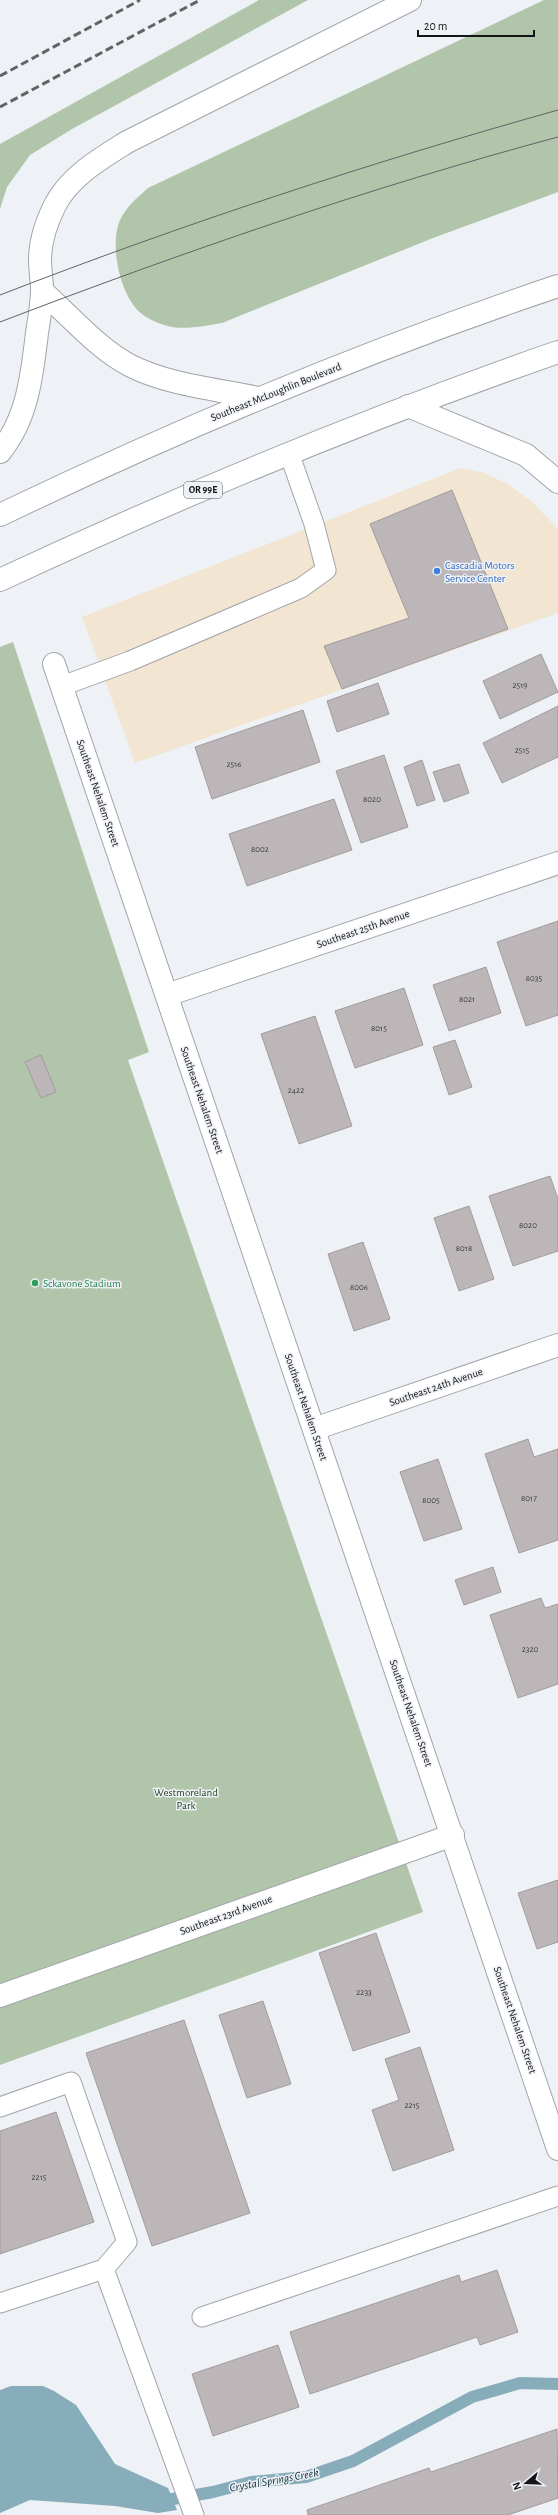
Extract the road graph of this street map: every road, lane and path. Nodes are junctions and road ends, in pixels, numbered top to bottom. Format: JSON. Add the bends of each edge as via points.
{"nodes":[{"id":1,"x":410,"y":0,"type":"edge"},
{"id":2,"x":558,"y":286,"type":"edge"},
{"id":3,"x":42,"y":291,"type":"junction"},
{"id":4,"x":558,"y":352,"type":"edge"},
{"id":5,"x":258,"y":398,"type":"junction"},
{"id":6,"x":408,"y":406,"type":"junction"},
{"id":7,"x":0,"y":452,"type":"edge"},
{"id":8,"x":289,"y":453,"type":"junction"},
{"id":9,"x":558,"y":482,"type":"edge"},
{"id":10,"x":0,"y":515,"type":"edge"},
{"id":11,"x":0,"y":580,"type":"edge"},
{"id":12,"x":54,"y":664,"type":"dead end"},
{"id":13,"x":62,"y":686,"type":"junction"},
{"id":14,"x":558,"y":863,"type":"edge"},
{"id":15,"x":167,"y":995,"type":"junction"},
{"id":16,"x":558,"y":1345,"type":"edge"},
{"id":17,"x":314,"y":1429,"type":"junction"},
{"id":18,"x":453,"y":1835,"type":"junction"},
{"id":19,"x":0,"y":1996,"type":"edge"},
{"id":20,"x":0,"y":2107,"type":"edge"},
{"id":21,"x":558,"y":2149,"type":"edge"},
{"id":22,"x":558,"y":2196,"type":"edge"},
{"id":23,"x":104,"y":2269,"type":"junction"},
{"id":24,"x":0,"y":2303,"type":"edge"},
{"id":25,"x":202,"y":2317,"type":"dead end"},
{"id":26,"x":194,"y":2515,"type":"edge"}],
"edges":[{"from":1,"to":3,"type":"main road","via":[[127,142],[91,164],[69,185],[55,204],[45,230],[40,260]]},
{"from":2,"to":5,"type":"main road","name":"Southeast McLoughlin Boulevard"},
{"from":3,"to":5,"type":"main road","via":[[129,366],[152,376]]},
{"from":3,"to":7,"type":"main road","via":[[30,386],[21,415],[8,443]]},
{"from":4,"to":6,"type":"main road","number":"OR 99E"},
{"from":5,"to":10,"type":"main road","name":"Southeast McLoughlin Boulevard","via":[[87,473]]},
{"from":6,"to":8,"type":"main road","number":"OR 99E"},
{"from":6,"to":9,"type":"main road","via":[[526,455]]},
{"from":8,"to":11,"type":"main road","number":"OR 99E"},
{"from":8,"to":13,"type":"lane","via":[[314,524],[326,570],[301,588],[130,661]]},
{"from":12,"to":13,"type":"main road","name":"Southeast Nehalem Street"},
{"from":13,"to":15,"type":"main road","name":"Southeast Nehalem Street"},
{"from":14,"to":15,"type":"main road","name":"Southeast 25th Avenue"},
{"from":15,"to":17,"type":"main road","name":"Southeast Nehalem Street"},
{"from":16,"to":17,"type":"main road","name":"Southeast 24th Avenue"},
{"from":17,"to":18,"type":"main road","name":"Southeast Nehalem Street"},
{"from":18,"to":19,"type":"main road","name":"Southeast 23rd Avenue"},
{"from":18,"to":21,"type":"main road","name":"Southeast Nehalem Street"},
{"from":20,"to":23,"type":"lane","via":[[72,2082],[126,2242]]},
{"from":22,"to":25,"type":"lane"},
{"from":23,"to":24,"type":"lane"},
{"from":23,"to":26,"type":"lane"}]}
